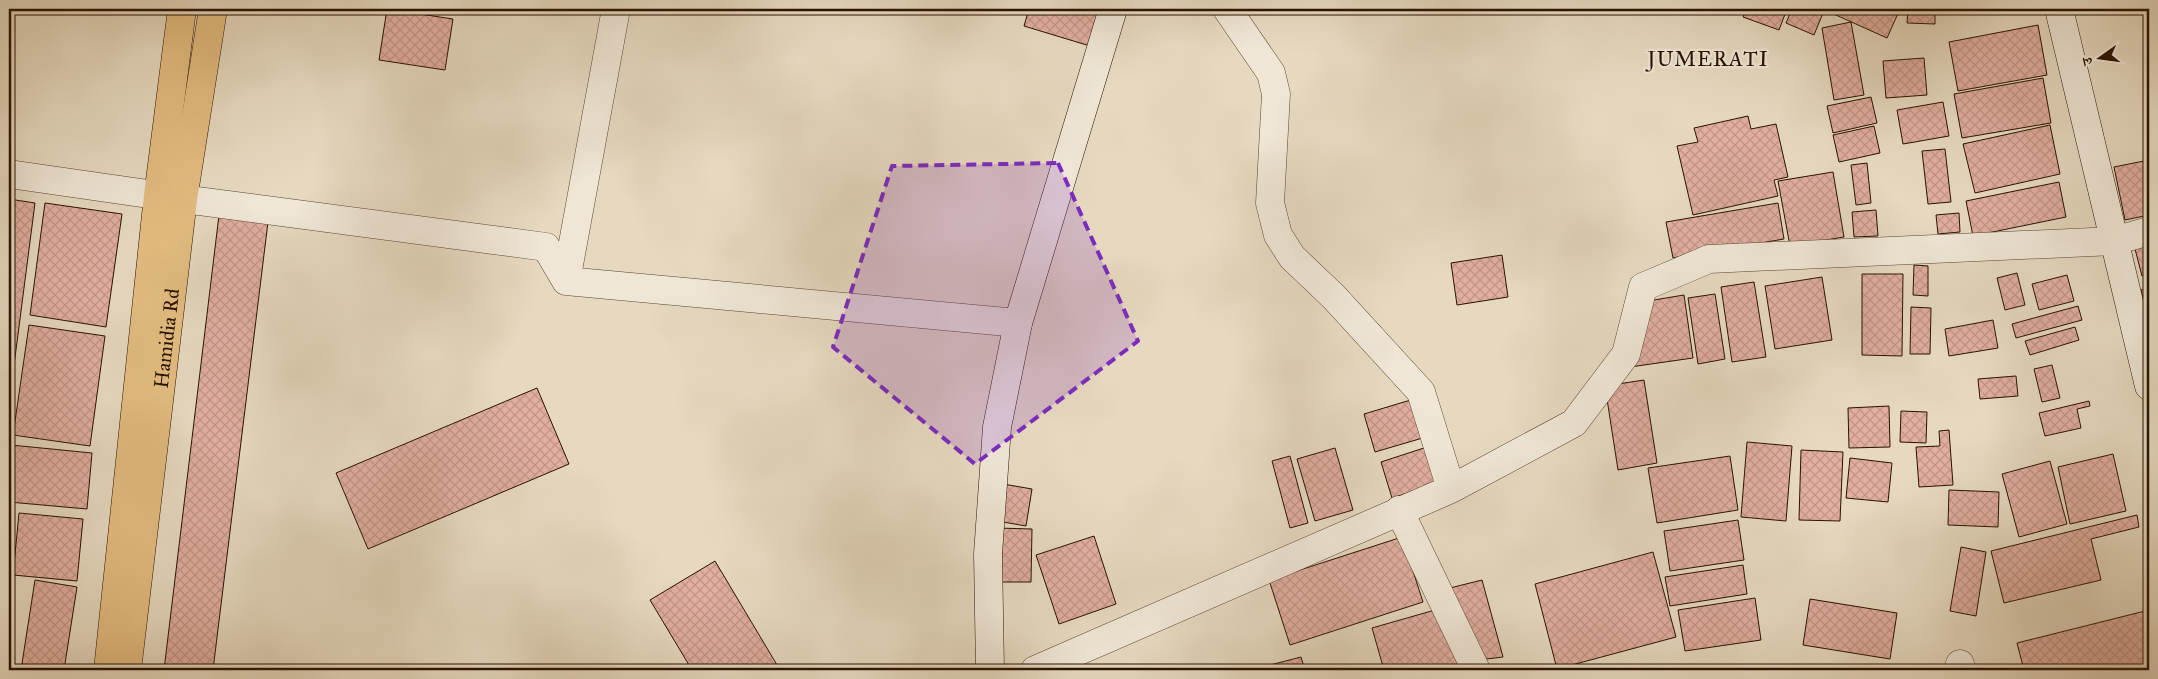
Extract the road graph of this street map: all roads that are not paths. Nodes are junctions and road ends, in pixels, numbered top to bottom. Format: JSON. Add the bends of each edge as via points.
{"nodes":[{"id":1,"x":182,"y":9,"type":"edge"},
{"id":2,"x":213,"y":9,"type":"edge"},
{"id":3,"x":616,"y":9,"type":"edge"},
{"id":4,"x":1113,"y":9,"type":"edge"},
{"id":5,"x":1227,"y":9,"type":"edge"},
{"id":6,"x":2059,"y":9,"type":"edge"},
{"id":7,"x":9,"y":174,"type":"edge"},
{"id":8,"x":170,"y":197,"type":"junction"},
{"id":9,"x":2149,"y":231,"type":"edge"},
{"id":10,"x":2114,"y":241,"type":"junction"},
{"id":11,"x":566,"y":281,"type":"junction"},
{"id":12,"x":1018,"y":323,"type":"junction"},
{"id":13,"x":2149,"y":386,"type":"edge"},
{"id":14,"x":1451,"y":489,"type":"junction"},
{"id":15,"x":1399,"y":510,"type":"junction"},
{"id":16,"x":108,"y":670,"type":"edge"},
{"id":17,"x":127,"y":670,"type":"edge"},
{"id":18,"x":990,"y":670,"type":"edge"},
{"id":19,"x":1035,"y":670,"type":"edge"},
{"id":20,"x":1476,"y":670,"type":"edge"}],
"edges":[{"from":1,"to":8,"type":"main road","name":"Hamidia Rd"},
{"from":2,"to":8,"type":"main road","name":"Hamidia Rd"},
{"from":3,"to":11,"type":"street"},
{"from":4,"to":12,"type":"street"},
{"from":5,"to":14,"type":"street","via":[[1271,73],[1276,94],[1270,203],[1278,236],[1292,257],[1334,297],[1421,392]]},
{"from":6,"to":10,"type":"street"},
{"from":7,"to":8,"type":"street"},
{"from":8,"to":11,"type":"street","via":[[546,247]]},
{"from":8,"to":16,"type":"main road","name":"Hamidia Rd"},
{"from":8,"to":17,"type":"main road","name":"Hamidia Rd"},
{"from":9,"to":10,"type":"street"},
{"from":10,"to":13,"type":"street"},
{"from":10,"to":14,"type":"street","via":[[1709,259],[1643,287],[1626,354],[1574,423]]},
{"from":11,"to":12,"type":"street"},
{"from":12,"to":18,"type":"street","via":[[997,427],[988,554]]},
{"from":14,"to":15,"type":"street"},
{"from":15,"to":19,"type":"street"},
{"from":15,"to":20,"type":"street"}]}
